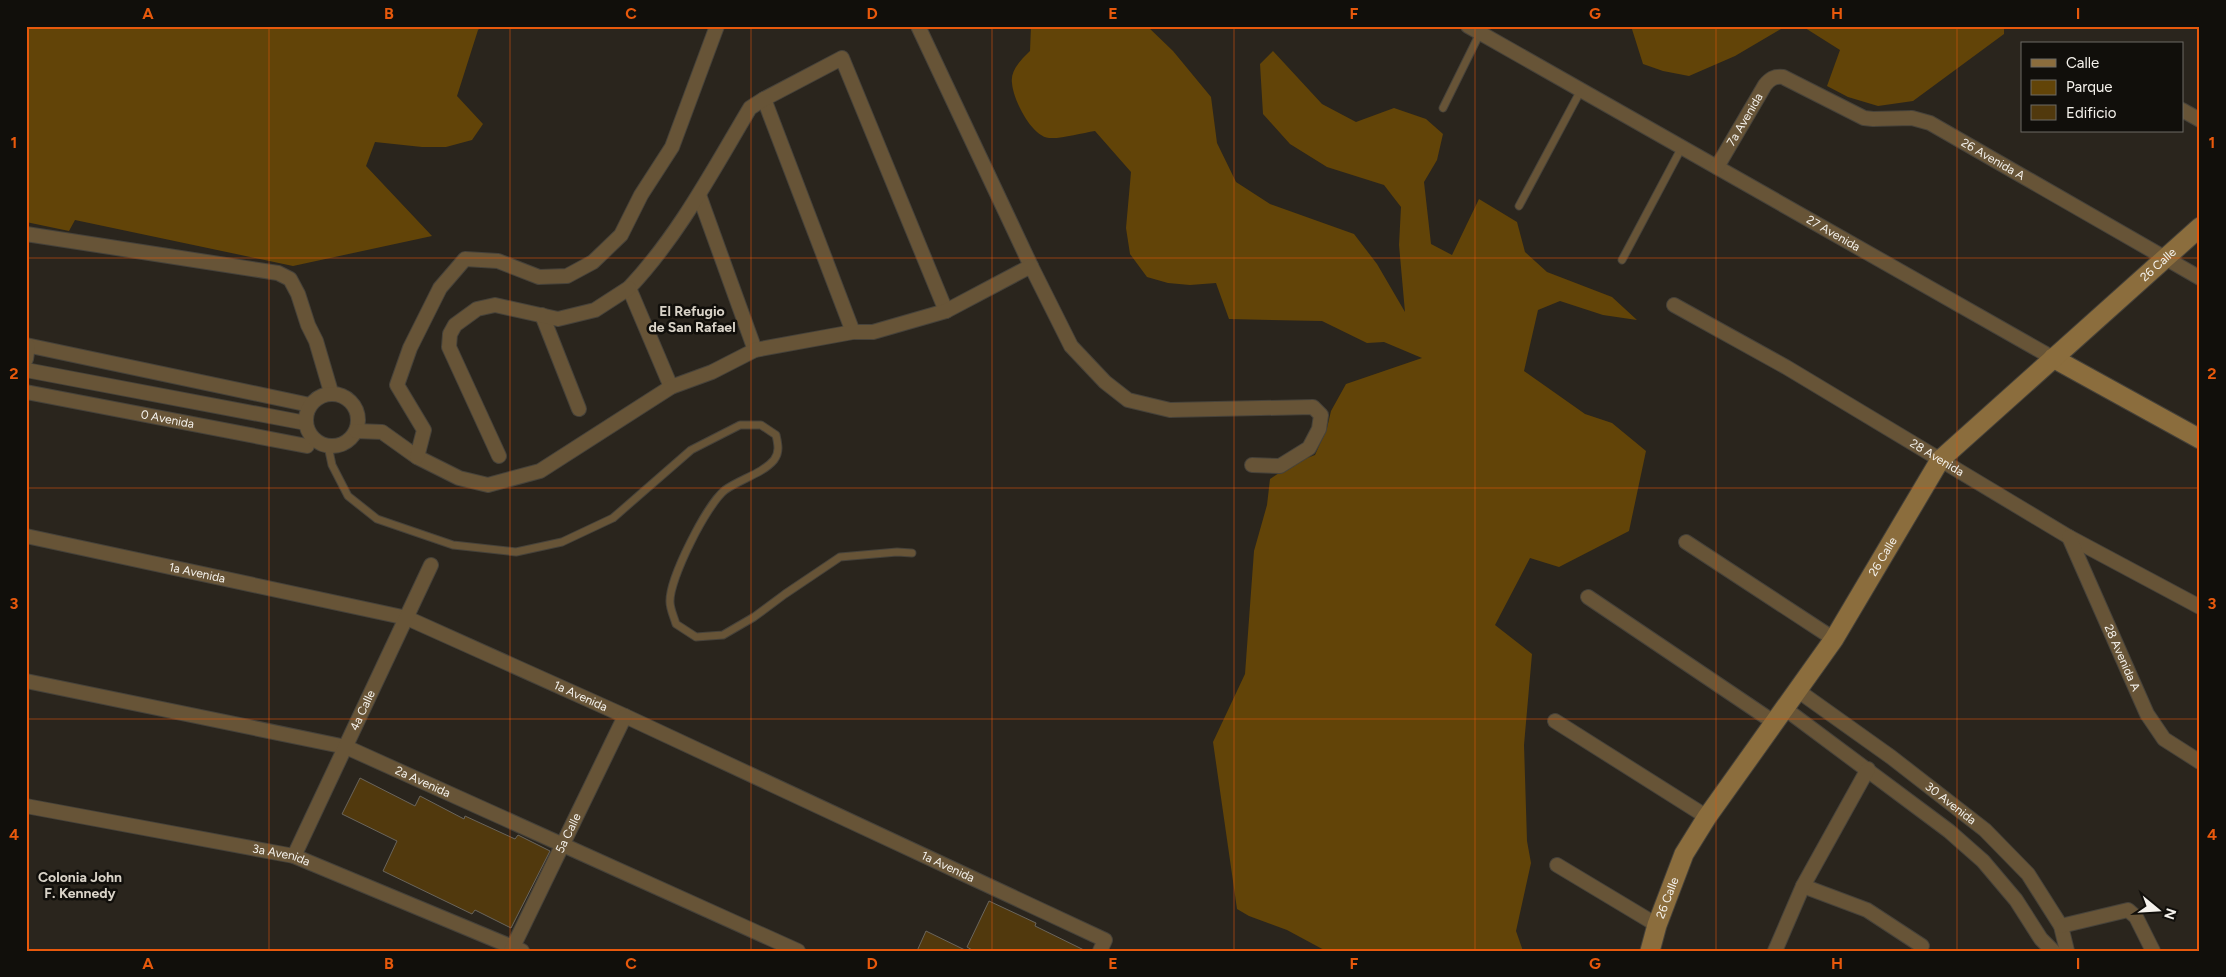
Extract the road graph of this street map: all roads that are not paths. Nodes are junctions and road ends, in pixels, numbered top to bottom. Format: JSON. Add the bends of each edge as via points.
{"nodes":[{"id":1,"x":717,"y":26,"type":"edge"},
{"id":2,"x":918,"y":26,"type":"edge"},
{"id":3,"x":1473,"y":28,"type":"edge"},
{"id":4,"x":1776,"y":76,"type":"joint"},
{"id":5,"x":1581,"y":90,"type":"junction"},
{"id":6,"x":764,"y":98,"type":"junction"},
{"id":7,"x":1442,"y":108,"type":"dead end"},
{"id":8,"x":2184,"y":111,"type":"edge"},
{"id":9,"x":2200,"y":120,"type":"edge"},
{"id":10,"x":1682,"y":147,"type":"junction"},
{"id":11,"x":1718,"y":167,"type":"junction"},
{"id":12,"x":699,"y":195,"type":"junction"},
{"id":13,"x":1520,"y":206,"type":"dead end"},
{"id":14,"x":2200,"y":227,"type":"edge"},
{"id":15,"x":26,"y":234,"type":"edge"},
{"id":16,"x":2164,"y":258,"type":"junction"},
{"id":17,"x":1622,"y":260,"type":"dead end"},
{"id":18,"x":1031,"y":266,"type":"junction"},
{"id":19,"x":2200,"y":278,"type":"edge"},
{"id":20,"x":629,"y":288,"type":"junction"},
{"id":21,"x":1674,"y":305,"type":"dead end"},
{"id":22,"x":946,"y":311,"type":"junction"},
{"id":23,"x":542,"y":315,"type":"junction"},
{"id":24,"x":853,"y":332,"type":"junction"},
{"id":25,"x":27,"y":350,"type":"edge"},
{"id":26,"x":755,"y":350,"type":"junction"},
{"id":27,"x":2053,"y":358,"type":"junction"},
{"id":28,"x":26,"y":370,"type":"edge"},
{"id":29,"x":170,"y":375,"type":"junction"},
{"id":30,"x":671,"y":386,"type":"junction"},
{"id":31,"x":227,"y":387,"type":"junction"},
{"id":32,"x":26,"y":392,"type":"edge"},
{"id":33,"x":331,"y":392,"type":"junction"},
{"id":34,"x":167,"y":398,"type":"junction"},
{"id":35,"x":310,"y":405,"type":"junction"},
{"id":36,"x":222,"y":408,"type":"junction"},
{"id":37,"x":579,"y":409,"type":"dead end"},
{"id":38,"x":306,"y":423,"type":"junction"},
{"id":39,"x":356,"y":431,"type":"junction"},
{"id":40,"x":2200,"y":439,"type":"edge"},
{"id":41,"x":307,"y":446,"type":"dead end"},
{"id":42,"x":328,"y":446,"type":"junction"},
{"id":43,"x":500,"y":456,"type":"dead end"},
{"id":44,"x":417,"y":457,"type":"junction"},
{"id":45,"x":1940,"y":460,"type":"junction"},
{"id":46,"x":1252,"y":465,"type":"dead end"},
{"id":47,"x":26,"y":536,"type":"edge"},
{"id":48,"x":2069,"y":537,"type":"junction"},
{"id":49,"x":1686,"y":542,"type":"dead end"},
{"id":50,"x":912,"y":552,"type":"dead end"},
{"id":51,"x":431,"y":565,"type":"dead end"},
{"id":52,"x":1588,"y":597,"type":"dead end"},
{"id":53,"x":2200,"y":607,"type":"edge"},
{"id":54,"x":407,"y":618,"type":"junction"},
{"id":55,"x":1834,"y":639,"type":"junction"},
{"id":56,"x":26,"y":681,"type":"edge"},
{"id":57,"x":1797,"y":690,"type":"junction"},
{"id":58,"x":1780,"y":715,"type":"junction"},
{"id":59,"x":625,"y":716,"type":"junction"},
{"id":60,"x":1555,"y":721,"type":"dead end"},
{"id":61,"x":346,"y":747,"type":"junction"},
{"id":62,"x":2200,"y":762,"type":"edge"},
{"id":63,"x":1868,"y":769,"type":"junction"},
{"id":64,"x":26,"y":806,"type":"edge"},
{"id":65,"x":1707,"y":817,"type":"junction"},
{"id":66,"x":563,"y":843,"type":"junction"},
{"id":67,"x":294,"y":856,"type":"junction"},
{"id":68,"x":1558,"y":865,"type":"dead end"},
{"id":69,"x":1803,"y":886,"type":"junction"},
{"id":70,"x":1657,"y":925,"type":"junction"},
{"id":71,"x":2061,"y":926,"type":"junction"},
{"id":72,"x":1103,"y":946,"type":"edge"},
{"id":73,"x":1922,"y":946,"type":"dead end"},
{"id":74,"x":515,"y":949,"type":"edge"},
{"id":75,"x":798,"y":951,"type":"edge"},
{"id":76,"x":1650,"y":951,"type":"edge"},
{"id":77,"x":1775,"y":951,"type":"edge"},
{"id":78,"x":2053,"y":951,"type":"edge"},
{"id":79,"x":2067,"y":951,"type":"edge"},
{"id":80,"x":2153,"y":951,"type":"edge"}],
"edges":[{"from":1,"to":44,"type":"street","via":[[672,147],[640,195],[621,235],[593,262],[567,276],[539,277],[498,261],[465,259],[440,288],[410,348],[397,385],[424,430]]},
{"from":2,"to":18,"type":"street"},
{"from":3,"to":5,"type":"street","name":"27 Avenida"},
{"from":3,"to":7,"type":"lane"},
{"from":4,"to":11,"type":"street","name":"7a Avenida","via":[[1765,86]]},
{"from":4,"to":16,"type":"street","name":"26 Avenida A","via":[[1864,118],[1912,118],[1930,123]]},
{"from":5,"to":10,"type":"street","name":"27 Avenida"},
{"from":5,"to":13,"type":"lane"},
{"from":6,"to":12,"type":"street","via":[[750,108]]},
{"from":6,"to":22,"type":"street","via":[[842,58]]},
{"from":6,"to":24,"type":"street"},
{"from":8,"to":9,"type":"street"},
{"from":10,"to":11,"type":"street","name":"27 Avenida"},
{"from":10,"to":17,"type":"lane"},
{"from":11,"to":27,"type":"street","name":"27 Avenida"},
{"from":12,"to":20,"type":"street"},
{"from":12,"to":26,"type":"street"},
{"from":14,"to":16,"type":"street","name":"26 Calle"},
{"from":15,"to":33,"type":"street","via":[[278,273],[290,280],[298,294]]},
{"from":16,"to":19,"type":"street","name":"26 Avenida A"},
{"from":16,"to":27,"type":"street","name":"26 Calle"},
{"from":18,"to":22,"type":"street"},
{"from":18,"to":46,"type":"street","via":[[1071,346],[1105,382],[1128,400],[1170,410],[1313,407],[1321,415],[1319,429],[1309,448],[1280,466]]},
{"from":20,"to":23,"type":"street","via":[[595,310],[558,319]]},
{"from":20,"to":30,"type":"street"},
{"from":21,"to":45,"type":"street","name":"28 Avenida","via":[[1786,367]]},
{"from":22,"to":24,"type":"street","via":[[873,332]]},
{"from":23,"to":37,"type":"street"},
{"from":23,"to":43,"type":"street","via":[[495,305],[477,308],[450,334],[450,347]]},
{"from":24,"to":26,"type":"street"},
{"from":25,"to":29,"type":"street"},
{"from":26,"to":30,"type":"street","via":[[712,372]]},
{"from":27,"to":40,"type":"street","name":"27 Avenida"},
{"from":27,"to":45,"type":"street","name":"26 Calle"},
{"from":28,"to":34,"type":"street"},
{"from":29,"to":31,"type":"street"},
{"from":29,"to":34,"type":"street"},
{"from":30,"to":44,"type":"street","via":[[540,471],[488,485],[460,478]]},
{"from":31,"to":35,"type":"street"},
{"from":31,"to":36,"type":"street"},
{"from":32,"to":41,"type":"street","name":"0 Avenida"},
{"from":33,"to":35,"type":"street","via":[[318,396]]},
{"from":33,"to":39,"type":"street","via":[[350,399],[357,408],[359,420]]},
{"from":34,"to":36,"type":"street"},
{"from":35,"to":38,"type":"street"},
{"from":36,"to":38,"type":"street"},
{"from":38,"to":42,"type":"street","via":[[309,434]]},
{"from":39,"to":42,"type":"street","via":[[340,446]]},
{"from":39,"to":44,"type":"street","via":[[382,432]]},
{"from":42,"to":50,"type":"lane","via":[[332,465],[348,496],[377,519],[453,545],[516,552],[562,542],[613,518],[691,450],[740,425],[760,425],[776,435],[779,446],[775,458],[723,491],[706,515],[676,573],[670,601],[676,624],[696,637],[723,635],[840,557]]},
{"from":45,"to":48,"type":"street","name":"28 Avenida"},
{"from":45,"to":55,"type":"street","name":"26 Calle"},
{"from":47,"to":54,"type":"street","name":"1a Avenida"},
{"from":48,"to":53,"type":"street","name":"28 Avenida"},
{"from":48,"to":62,"type":"street","name":"28 Avenida A","via":[[2147,714],[2164,739]]},
{"from":49,"to":55,"type":"street"},
{"from":51,"to":54,"type":"street","name":"4a Calle"},
{"from":52,"to":58,"type":"street","name":"30 Avenida"},
{"from":54,"to":59,"type":"street","name":"1a Avenida"},
{"from":54,"to":61,"type":"street","name":"4a Calle"},
{"from":55,"to":57,"type":"street","name":"26 Calle"},
{"from":56,"to":61,"type":"street","name":"2a Avenida"},
{"from":57,"to":58,"type":"street","name":"26 Calle"},
{"from":57,"to":71,"type":"street","name":"30 Avenida","via":[[1985,830],[2028,874]]},
{"from":58,"to":63,"type":"street","name":"30 Avenida"},
{"from":58,"to":65,"type":"street","name":"26 Calle"},
{"from":59,"to":66,"type":"street","name":"5a Calle"},
{"from":59,"to":72,"type":"street","name":"1a Avenida"},
{"from":60,"to":65,"type":"street"},
{"from":61,"to":66,"type":"street","name":"2a Avenida"},
{"from":61,"to":67,"type":"street","name":"4a Calle"},
{"from":63,"to":69,"type":"street"},
{"from":63,"to":78,"type":"street","name":"30 Avenida","via":[[1949,830],[1983,861]]},
{"from":64,"to":67,"type":"street","name":"3a Avenida"},
{"from":65,"to":70,"type":"street","name":"26 Calle","via":[[1684,854]]},
{"from":66,"to":74,"type":"street","name":"5a Calle"},
{"from":66,"to":75,"type":"street","name":"2a Avenida"},
{"from":67,"to":74,"type":"street","name":"3a Avenida"},
{"from":68,"to":70,"type":"street"},
{"from":69,"to":73,"type":"street","via":[[1867,910]]},
{"from":69,"to":77,"type":"street"},
{"from":70,"to":76,"type":"street","name":"26 Calle"},
{"from":71,"to":79,"type":"street","name":"30 Avenida"},
{"from":71,"to":80,"type":"street","via":[[2128,910],[2136,916]]}]}
